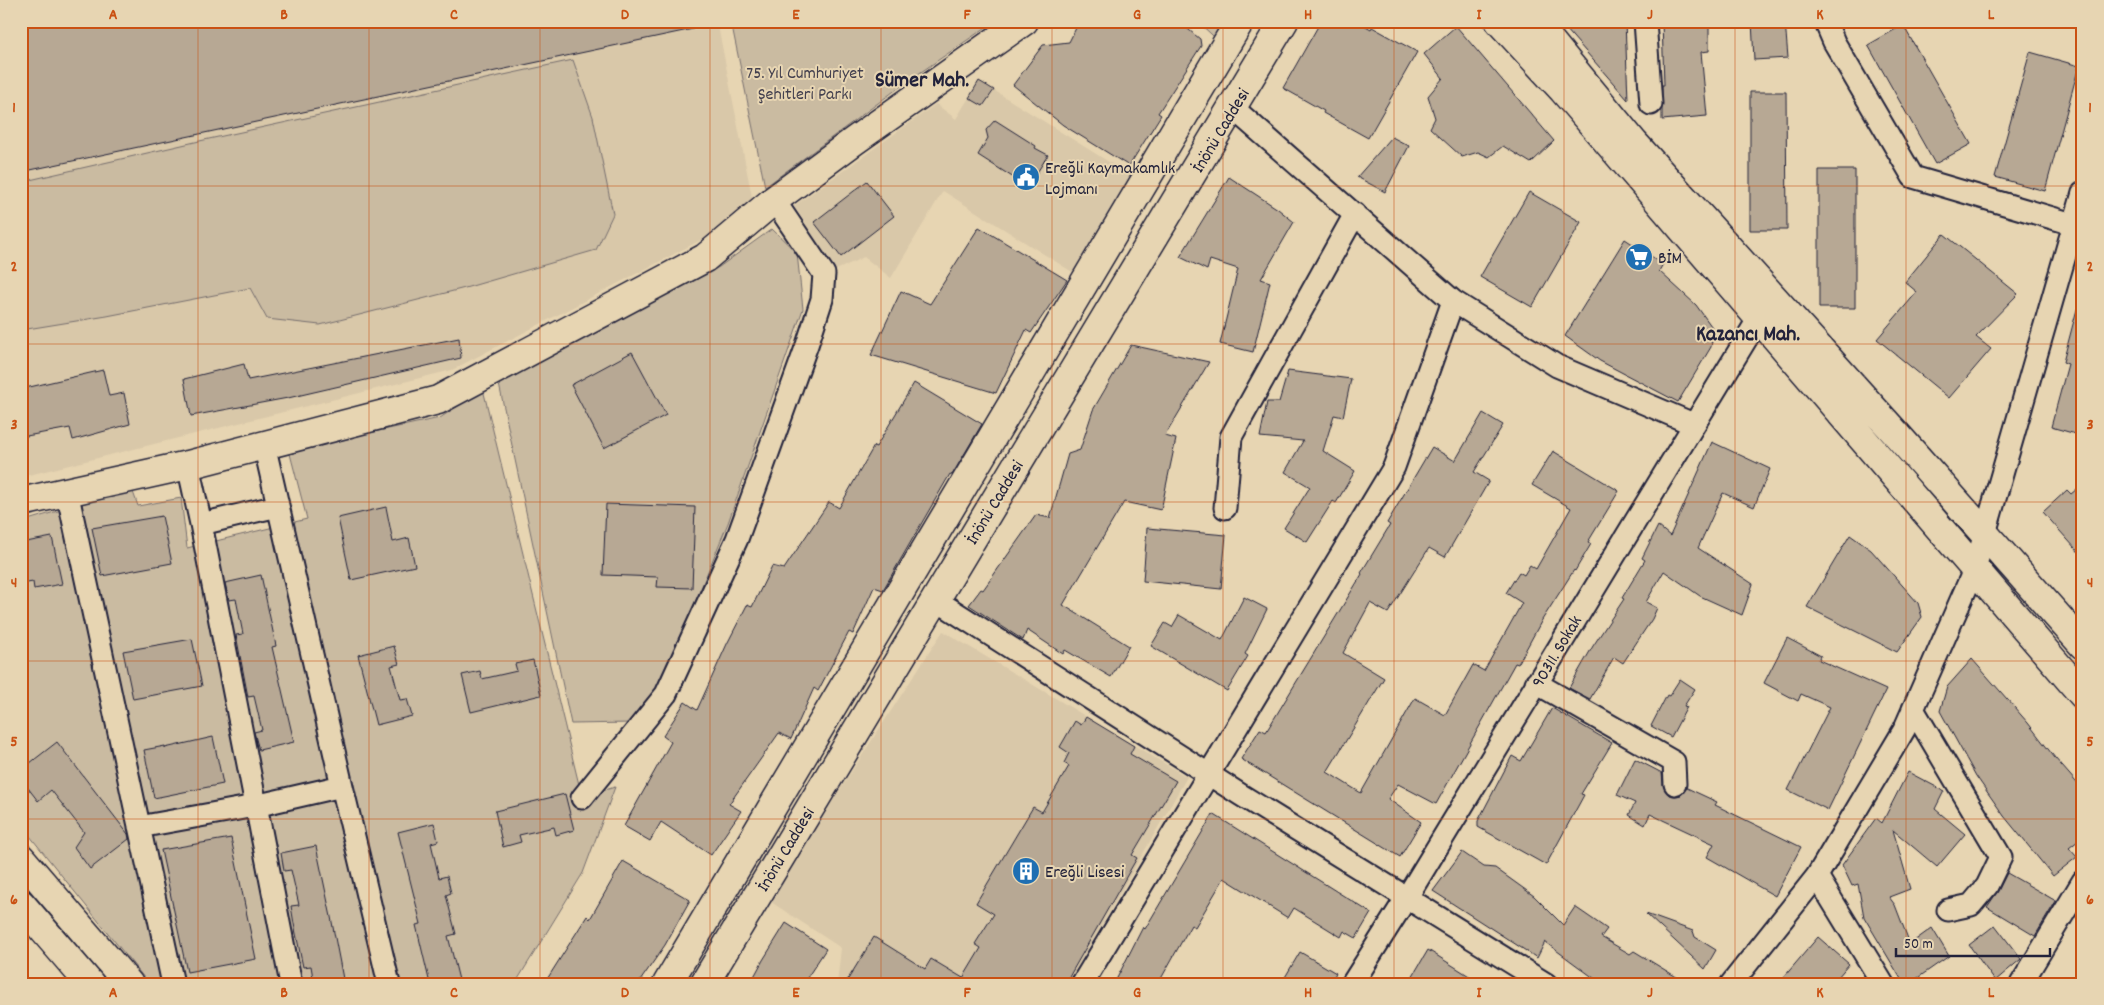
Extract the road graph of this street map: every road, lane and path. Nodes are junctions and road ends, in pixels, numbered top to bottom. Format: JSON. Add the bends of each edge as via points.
{"nodes":[{"id":1,"x":1024,"y":21,"type":"edge"},
{"id":2,"x":1240,"y":21,"type":"edge"},
{"id":3,"x":1284,"y":21,"type":"edge"},
{"id":4,"x":1499,"y":21,"type":"edge"},
{"id":5,"x":1534,"y":21,"type":"edge"},
{"id":6,"x":1645,"y":21,"type":"edge"},
{"id":7,"x":1824,"y":21,"type":"edge"},
{"id":8,"x":1651,"y":104,"type":"dead end"},
{"id":9,"x":1233,"y":108,"type":"junction"},
{"id":10,"x":2083,"y":193,"type":"edge"},
{"id":11,"x":774,"y":200,"type":"junction"},
{"id":12,"x":1355,"y":214,"type":"junction"},
{"id":13,"x":2078,"y":225,"type":"edge"},
{"id":14,"x":1453,"y":302,"type":"junction"},
{"id":15,"x":1759,"y":318,"type":"junction"},
{"id":16,"x":1693,"y":424,"type":"junction"},
{"id":17,"x":264,"y":444,"type":"junction"},
{"id":18,"x":188,"y":465,"type":"junction"},
{"id":19,"x":67,"y":491,"type":"junction"},
{"id":20,"x":21,"y":502,"type":"edge"},
{"id":21,"x":278,"y":506,"type":"junction"},
{"id":22,"x":1225,"y":508,"type":"dead end"},
{"id":23,"x":201,"y":524,"type":"junction"},
{"id":24,"x":1984,"y":533,"type":"junction"},
{"id":25,"x":1975,"y":568,"type":"junction"},
{"id":26,"x":936,"y":600,"type":"junction"},
{"id":27,"x":2083,"y":645,"type":"edge"},
{"id":28,"x":1536,"y":683,"type":"junction"},
{"id":29,"x":2083,"y":695,"type":"edge"},
{"id":30,"x":1913,"y":710,"type":"junction"},
{"id":31,"x":1208,"y":774,"type":"junction"},
{"id":32,"x":1675,"y":784,"type":"dead end"},
{"id":33,"x":342,"y":786,"type":"junction"},
{"id":34,"x":582,"y":798,"type":"dead end"},
{"id":35,"x":255,"y":806,"type":"junction"},
{"id":36,"x":139,"y":827,"type":"junction"},
{"id":37,"x":21,"y":858,"type":"edge"},
{"id":38,"x":1817,"y":876,"type":"junction"},
{"id":39,"x":2083,"y":881,"type":"edge"},
{"id":40,"x":1407,"y":898,"type":"junction"},
{"id":41,"x":21,"y":904,"type":"edge"},
{"id":42,"x":1948,"y":910,"type":"dead end"},
{"id":43,"x":90,"y":984,"type":"edge"},
{"id":44,"x":129,"y":984,"type":"edge"},
{"id":45,"x":173,"y":984,"type":"edge"},
{"id":46,"x":291,"y":984,"type":"edge"},
{"id":47,"x":390,"y":984,"type":"edge"},
{"id":48,"x":667,"y":984,"type":"edge"},
{"id":49,"x":704,"y":984,"type":"edge"},
{"id":50,"x":1082,"y":984,"type":"edge"},
{"id":51,"x":1352,"y":984,"type":"edge"},
{"id":52,"x":1546,"y":984,"type":"edge"},
{"id":53,"x":1731,"y":984,"type":"edge"},
{"id":54,"x":1884,"y":984,"type":"edge"},
{"id":55,"x":2022,"y":984,"type":"edge"}],
"edges":[{"from":1,"to":11,"type":"main road"},
{"from":2,"to":48,"type":"main road"},
{"from":3,"to":9,"type":"main road","name":"İnönü Caddesi"},
{"from":4,"to":15,"type":"main road","via":[[1563,90]]},
{"from":5,"to":24,"type":"main road","via":[[1634,143]]},
{"from":6,"to":8,"type":"street"},
{"from":7,"to":13,"type":"street","via":[[1913,177]]},
{"from":9,"to":12,"type":"street"},
{"from":9,"to":26,"type":"main road","name":"İnönü Caddesi"},
{"from":10,"to":13,"type":"street"},
{"from":11,"to":17,"type":"main road","via":[[705,258],[438,400]]},
{"from":11,"to":34,"type":"street","via":[[824,274],[822,299],[808,345],[737,539],[666,694]]},
{"from":12,"to":14,"type":"street"},
{"from":12,"to":22,"type":"street","via":[[1231,437]]},
{"from":13,"to":24,"type":"street"},
{"from":14,"to":16,"type":"street","via":[[1557,366]]},
{"from":14,"to":31,"type":"street","via":[[1394,467]]},
{"from":15,"to":16,"type":"street","name":"90311. Sokak"},
{"from":15,"to":25,"type":"main road"},
{"from":16,"to":28,"type":"street","name":"90311. Sokak"},
{"from":17,"to":18,"type":"main road"},
{"from":17,"to":21,"type":"street"},
{"from":18,"to":19,"type":"main road"},
{"from":18,"to":23,"type":"street"},
{"from":19,"to":20,"type":"main road"},
{"from":19,"to":36,"type":"street"},
{"from":21,"to":23,"type":"street"},
{"from":21,"to":33,"type":"street"},
{"from":23,"to":35,"type":"street"},
{"from":24,"to":25,"type":"street"},
{"from":24,"to":27,"type":"main road"},
{"from":25,"to":29,"type":"main road"},
{"from":25,"to":30,"type":"street"},
{"from":26,"to":31,"type":"street"},
{"from":26,"to":49,"type":"main road","name":"İnönü Caddesi"},
{"from":28,"to":32,"type":"street","via":[[1674,762]]},
{"from":28,"to":40,"type":"street","name":"90311. Sokak"},
{"from":30,"to":38,"type":"street"},
{"from":30,"to":42,"type":"street","via":[[2001,858],[1987,886],[1971,905]]},
{"from":31,"to":40,"type":"street"},
{"from":31,"to":50,"type":"street"},
{"from":33,"to":35,"type":"street"},
{"from":33,"to":47,"type":"street"},
{"from":35,"to":36,"type":"street"},
{"from":35,"to":46,"type":"street"},
{"from":36,"to":45,"type":"street"},
{"from":37,"to":44,"type":"main road"},
{"from":38,"to":53,"type":"street"},
{"from":38,"to":54,"type":"street"},
{"from":39,"to":55,"type":"street"},
{"from":40,"to":51,"type":"street","name":"90311. Sokak"},
{"from":40,"to":52,"type":"street"},
{"from":41,"to":43,"type":"main road"}]}
